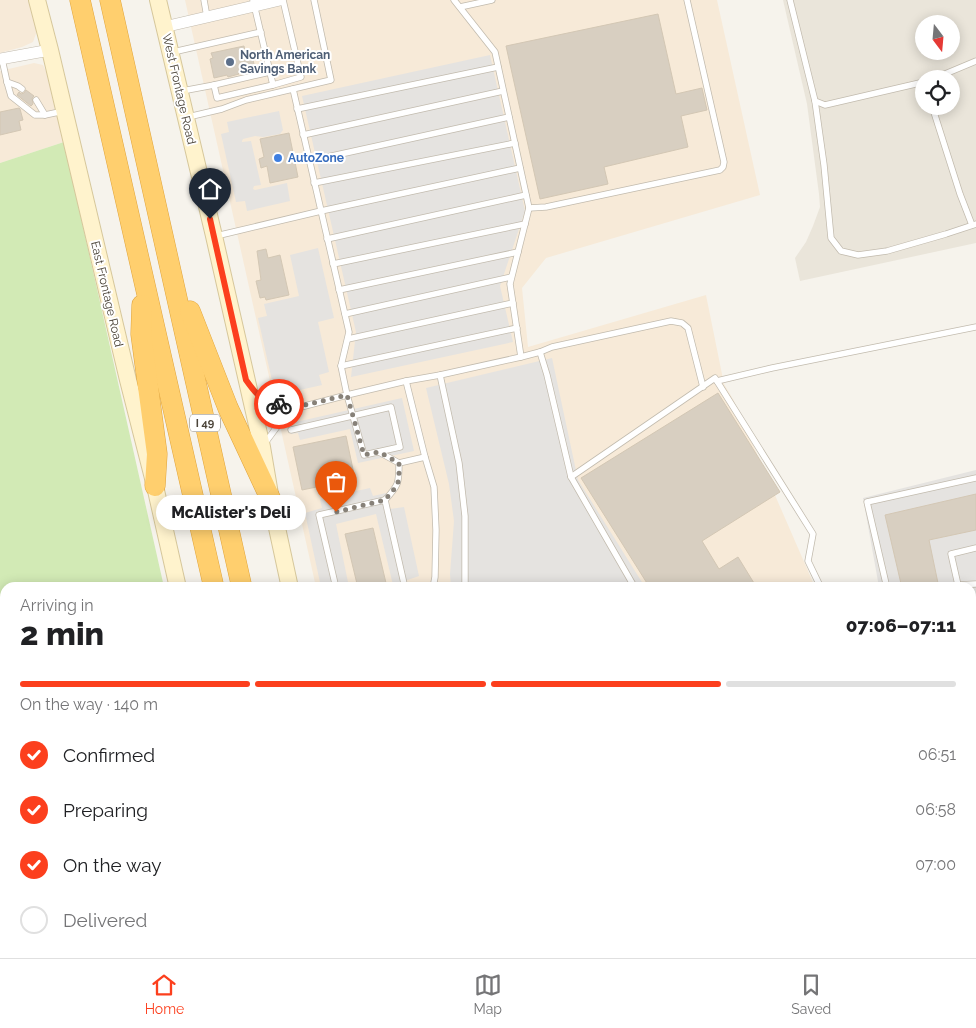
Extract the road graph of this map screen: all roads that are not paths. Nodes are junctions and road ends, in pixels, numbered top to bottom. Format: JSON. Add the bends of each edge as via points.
{"nodes":[{"id":1,"x":37,"y":0,"type":"edge"},
{"id":2,"x":80,"y":0,"type":"edge"},
{"id":3,"x":110,"y":0,"type":"edge"},
{"id":4,"x":158,"y":0,"type":"edge"},
{"id":5,"x":204,"y":0,"type":"edge"},
{"id":6,"x":282,"y":0,"type":"edge"},
{"id":7,"x":314,"y":0,"type":"edge"},
{"id":8,"x":454,"y":0,"type":"edge"},
{"id":9,"x":492,"y":0,"type":"edge"},
{"id":10,"x":687,"y":0,"type":"edge"},
{"id":11,"x":790,"y":0,"type":"edge"},
{"id":12,"x":254,"y":3,"type":"edge"},
{"id":13,"x":460,"y":7,"type":"junction"},
{"id":14,"x":207,"y":17,"type":"junction"},
{"id":15,"x":164,"y":26,"type":"junction"},
{"id":16,"x":261,"y":32,"type":"junction"},
{"id":17,"x":50,"y":50,"type":"junction"},
{"id":18,"x":170,"y":52,"type":"junction"},
{"id":19,"x":1,"y":59,"type":"edge"},
{"id":20,"x":976,"y":61,"type":"edge"},
{"id":21,"x":498,"y":67,"type":"junction"},
{"id":22,"x":954,"y":70,"type":"edge"},
{"id":23,"x":270,"y":72,"type":"junction"},
{"id":24,"x":6,"y":82,"type":"junction"},
{"id":25,"x":915,"y":84,"type":"edge"},
{"id":26,"x":214,"y":85,"type":"junction"},
{"id":27,"x":273,"y":85,"type":"junction"},
{"id":28,"x":22,"y":89,"type":"dead end"},
{"id":29,"x":293,"y":89,"type":"junction"},
{"id":30,"x":503,"y":91,"type":"junction"},
{"id":31,"x":179,"y":92,"type":"junction"},
{"id":32,"x":217,"y":98,"type":"junction"},
{"id":33,"x":36,"y":100,"type":"dead end"},
{"id":34,"x":815,"y":101,"type":"junction"},
{"id":35,"x":297,"y":109,"type":"junction"},
{"id":36,"x":220,"y":110,"type":"junction"},
{"id":37,"x":65,"y":111,"type":"junction"},
{"id":38,"x":45,"y":115,"type":"junction"},
{"id":39,"x":935,"y":115,"type":"edge"},
{"id":40,"x":186,"y":117,"type":"junction"},
{"id":41,"x":509,"y":117,"type":"junction"},
{"id":42,"x":303,"y":134,"type":"junction"},
{"id":43,"x":515,"y":143,"type":"junction"},
{"id":44,"x":309,"y":161,"type":"junction"},
{"id":45,"x":520,"y":168,"type":"junction"},
{"id":46,"x":314,"y":183,"type":"junction"},
{"id":47,"x":526,"y":195,"type":"junction"},
{"id":48,"x":529,"y":208,"type":"junction"},
{"id":49,"x":321,"y":211,"type":"junction"},
{"id":50,"x":525,"y":224,"type":"junction"},
{"id":51,"x":974,"y":225,"type":"edge"},
{"id":52,"x":214,"y":236,"type":"junction"},
{"id":53,"x":328,"y":239,"type":"junction"},
{"id":54,"x":518,"y":252,"type":"junction"},
{"id":55,"x":168,"y":259,"type":"junction"},
{"id":56,"x":334,"y":264,"type":"junction"},
{"id":57,"x":511,"y":277,"type":"junction"},
{"id":58,"x":144,"y":280,"type":"junction"},
{"id":59,"x":339,"y":290,"type":"junction"},
{"id":60,"x":513,"y":303,"type":"junction"},
{"id":61,"x":345,"y":314,"type":"junction"},
{"id":62,"x":976,"y":327,"type":"edge"},
{"id":63,"x":517,"y":328,"type":"junction"},
{"id":64,"x":348,"y":339,"type":"junction"},
{"id":65,"x":540,"y":352,"type":"junction"},
{"id":66,"x":521,"y":356,"type":"junction"},
{"id":67,"x":341,"y":366,"type":"junction"},
{"id":68,"x":440,"y":375,"type":"junction"},
{"id":69,"x":246,"y":380,"type":"junction"},
{"id":70,"x":406,"y":380,"type":"junction"},
{"id":71,"x":717,"y":380,"type":"junction"},
{"id":72,"x":703,"y":387,"type":"junction"},
{"id":73,"x":347,"y":395,"type":"junction"},
{"id":74,"x":301,"y":406,"type":"junction"},
{"id":75,"x":353,"y":415,"type":"junction"},
{"id":76,"x":291,"y":430,"type":"dead end"},
{"id":77,"x":262,"y":447,"type":"junction"},
{"id":78,"x":379,"y":452,"type":"junction"},
{"id":79,"x":425,"y":457,"type":"junction"},
{"id":80,"x":399,"y":463,"type":"junction"},
{"id":81,"x":570,"y":477,"type":"junction"},
{"id":82,"x":976,"y":478,"type":"edge"},
{"id":83,"x":155,"y":486,"type":"junction"},
{"id":84,"x":271,"y":500,"type":"junction"},
{"id":85,"x":385,"y":500,"type":"junction"},
{"id":86,"x":976,"y":548,"type":"edge"},
{"id":87,"x":177,"y":582,"type":"edge"},
{"id":88,"x":213,"y":582,"type":"edge"},
{"id":89,"x":241,"y":582,"type":"edge"},
{"id":90,"x":289,"y":582,"type":"edge"},
{"id":91,"x":335,"y":582,"type":"edge"},
{"id":92,"x":404,"y":582,"type":"edge"},
{"id":93,"x":434,"y":582,"type":"edge"},
{"id":94,"x":465,"y":582,"type":"edge"},
{"id":95,"x":631,"y":582,"type":"edge"},
{"id":96,"x":818,"y":582,"type":"edge"},
{"id":97,"x":886,"y":582,"type":"edge"},
{"id":98,"x":957,"y":582,"type":"edge"}],
"edges":[{"from":1,"to":17,"type":"street","name":"East Frontage Road"},
{"from":2,"to":58,"type":"highway","number":"I 49"},
{"from":3,"to":55,"type":"highway","number":"I 49"},
{"from":4,"to":15,"type":"street","name":"West Frontage Road"},
{"from":5,"to":14,"type":"lane"},
{"from":6,"to":12,"type":"street"},
{"from":6,"to":27,"type":"lane","via":[[301,77]]},
{"from":7,"to":29,"type":"lane","via":[[331,80]]},
{"from":8,"to":13,"type":"lane"},
{"from":9,"to":13,"type":"lane"},
{"from":10,"to":48,"type":"lane","via":[[723,167],[556,205]]},
{"from":11,"to":34,"type":"lane"},
{"from":12,"to":14,"type":"street"},
{"from":12,"to":16,"type":"lane"},
{"from":13,"to":21,"type":"lane","via":[[495,52]]},
{"from":14,"to":15,"type":"street"},
{"from":15,"to":18,"type":"street","name":"West Frontage Road"},
{"from":16,"to":18,"type":"lane"},
{"from":16,"to":23,"type":"lane"},
{"from":17,"to":19,"type":"street"},
{"from":17,"to":37,"type":"street","name":"East Frontage Road"},
{"from":18,"to":31,"type":"street","name":"West Frontage Road"},
{"from":19,"to":24,"type":"lane"},
{"from":20,"to":22,"type":"lane"},
{"from":21,"to":30,"type":"lane"},
{"from":21,"to":35,"type":"lane"},
{"from":23,"to":26,"type":"lane"},
{"from":23,"to":27,"type":"lane"},
{"from":24,"to":28,"type":"lane"},
{"from":24,"to":38,"type":"lane","via":[[11,96],[35,114]]},
{"from":25,"to":34,"type":"lane","via":[[825,105]]},
{"from":26,"to":31,"type":"lane"},
{"from":26,"to":32,"type":"lane"},
{"from":27,"to":32,"type":"lane"},
{"from":29,"to":35,"type":"lane"},
{"from":29,"to":36,"type":"lane"},
{"from":30,"to":41,"type":"lane"},
{"from":30,"to":42,"type":"lane"},
{"from":31,"to":40,"type":"street","name":"West Frontage Road"},
{"from":32,"to":36,"type":"lane"},
{"from":33,"to":38,"type":"lane"},
{"from":34,"to":51,"type":"lane","via":[[831,238],[841,252],[858,255],[887,251]]},
{"from":35,"to":42,"type":"lane"},
{"from":36,"to":40,"type":"lane"},
{"from":37,"to":38,"type":"lane"},
{"from":37,"to":83,"type":"street","name":"East Frontage Road"},
{"from":39,"to":51,"type":"lane","via":[[960,194]]},
{"from":40,"to":52,"type":"street","name":"West Frontage Road"},
{"from":41,"to":43,"type":"lane"},
{"from":41,"to":44,"type":"lane"},
{"from":42,"to":44,"type":"lane"},
{"from":43,"to":45,"type":"lane"},
{"from":43,"to":46,"type":"lane"},
{"from":44,"to":46,"type":"lane"},
{"from":45,"to":47,"type":"lane"},
{"from":45,"to":49,"type":"lane"},
{"from":46,"to":49,"type":"lane"},
{"from":47,"to":48,"type":"lane"},
{"from":47,"to":53,"type":"lane"},
{"from":48,"to":50,"type":"lane"},
{"from":49,"to":52,"type":"lane"},
{"from":49,"to":53,"type":"lane"},
{"from":50,"to":54,"type":"lane"},
{"from":50,"to":56,"type":"lane"},
{"from":52,"to":69,"type":"street","name":"West Frontage Road"},
{"from":53,"to":56,"type":"lane"},
{"from":54,"to":57,"type":"lane"},
{"from":54,"to":59,"type":"lane"},
{"from":55,"to":84,"type":"highway","via":[[228,408]]},
{"from":55,"to":89,"type":"highway","number":"I 49"},
{"from":56,"to":59,"type":"lane"},
{"from":57,"to":60,"type":"lane"},
{"from":57,"to":61,"type":"lane"},
{"from":58,"to":83,"type":"highway","via":[[141,334],[157,454]]},
{"from":58,"to":88,"type":"highway","number":"I 49"},
{"from":59,"to":61,"type":"lane"},
{"from":60,"to":63,"type":"lane"},
{"from":60,"to":64,"type":"lane"},
{"from":61,"to":64,"type":"lane"},
{"from":62,"to":71,"type":"lane"},
{"from":63,"to":66,"type":"lane"},
{"from":63,"to":67,"type":"lane"},
{"from":64,"to":67,"type":"lane"},
{"from":65,"to":66,"type":"lane"},
{"from":65,"to":72,"type":"lane","via":[[671,320],[688,328]]},
{"from":65,"to":81,"type":"lane"},
{"from":66,"to":68,"type":"lane"},
{"from":67,"to":73,"type":"lane"},
{"from":68,"to":70,"type":"lane"},
{"from":68,"to":94,"type":"lane","via":[[459,464],[466,516]]},
{"from":69,"to":74,"type":"lane","via":[[256,394],[270,403]]},
{"from":69,"to":77,"type":"street","name":"West Frontage Road"},
{"from":70,"to":73,"type":"lane"},
{"from":70,"to":79,"type":"lane"},
{"from":71,"to":72,"type":"lane","via":[[715,378]]},
{"from":71,"to":96,"type":"lane","via":[[813,534],[808,561]]},
{"from":72,"to":81,"type":"lane"},
{"from":73,"to":74,"type":"lane"},
{"from":73,"to":75,"type":"lane"},
{"from":74,"to":77,"type":"lane","via":[[285,416]]},
{"from":75,"to":76,"type":"lane"},
{"from":75,"to":78,"type":"lane","via":[[364,455]]},
{"from":75,"to":78,"type":"lane","via":[[390,407],[400,447]]},
{"from":77,"to":84,"type":"street","name":"West Frontage Road"},
{"from":78,"to":80,"type":"lane"},
{"from":79,"to":80,"type":"lane"},
{"from":79,"to":93,"type":"lane","via":[[434,487]]},
{"from":80,"to":85,"type":"lane","via":[[399,480]]},
{"from":81,"to":95,"type":"lane"},
{"from":82,"to":97,"type":"lane","via":[[867,502]]},
{"from":83,"to":87,"type":"street","name":"East Frontage Road"},
{"from":84,"to":90,"type":"street","name":"West Frontage Road"},
{"from":85,"to":91,"type":"lane","via":[[319,515]]},
{"from":85,"to":92,"type":"lane"},
{"from":86,"to":98,"type":"lane","via":[[951,554]]}]}
